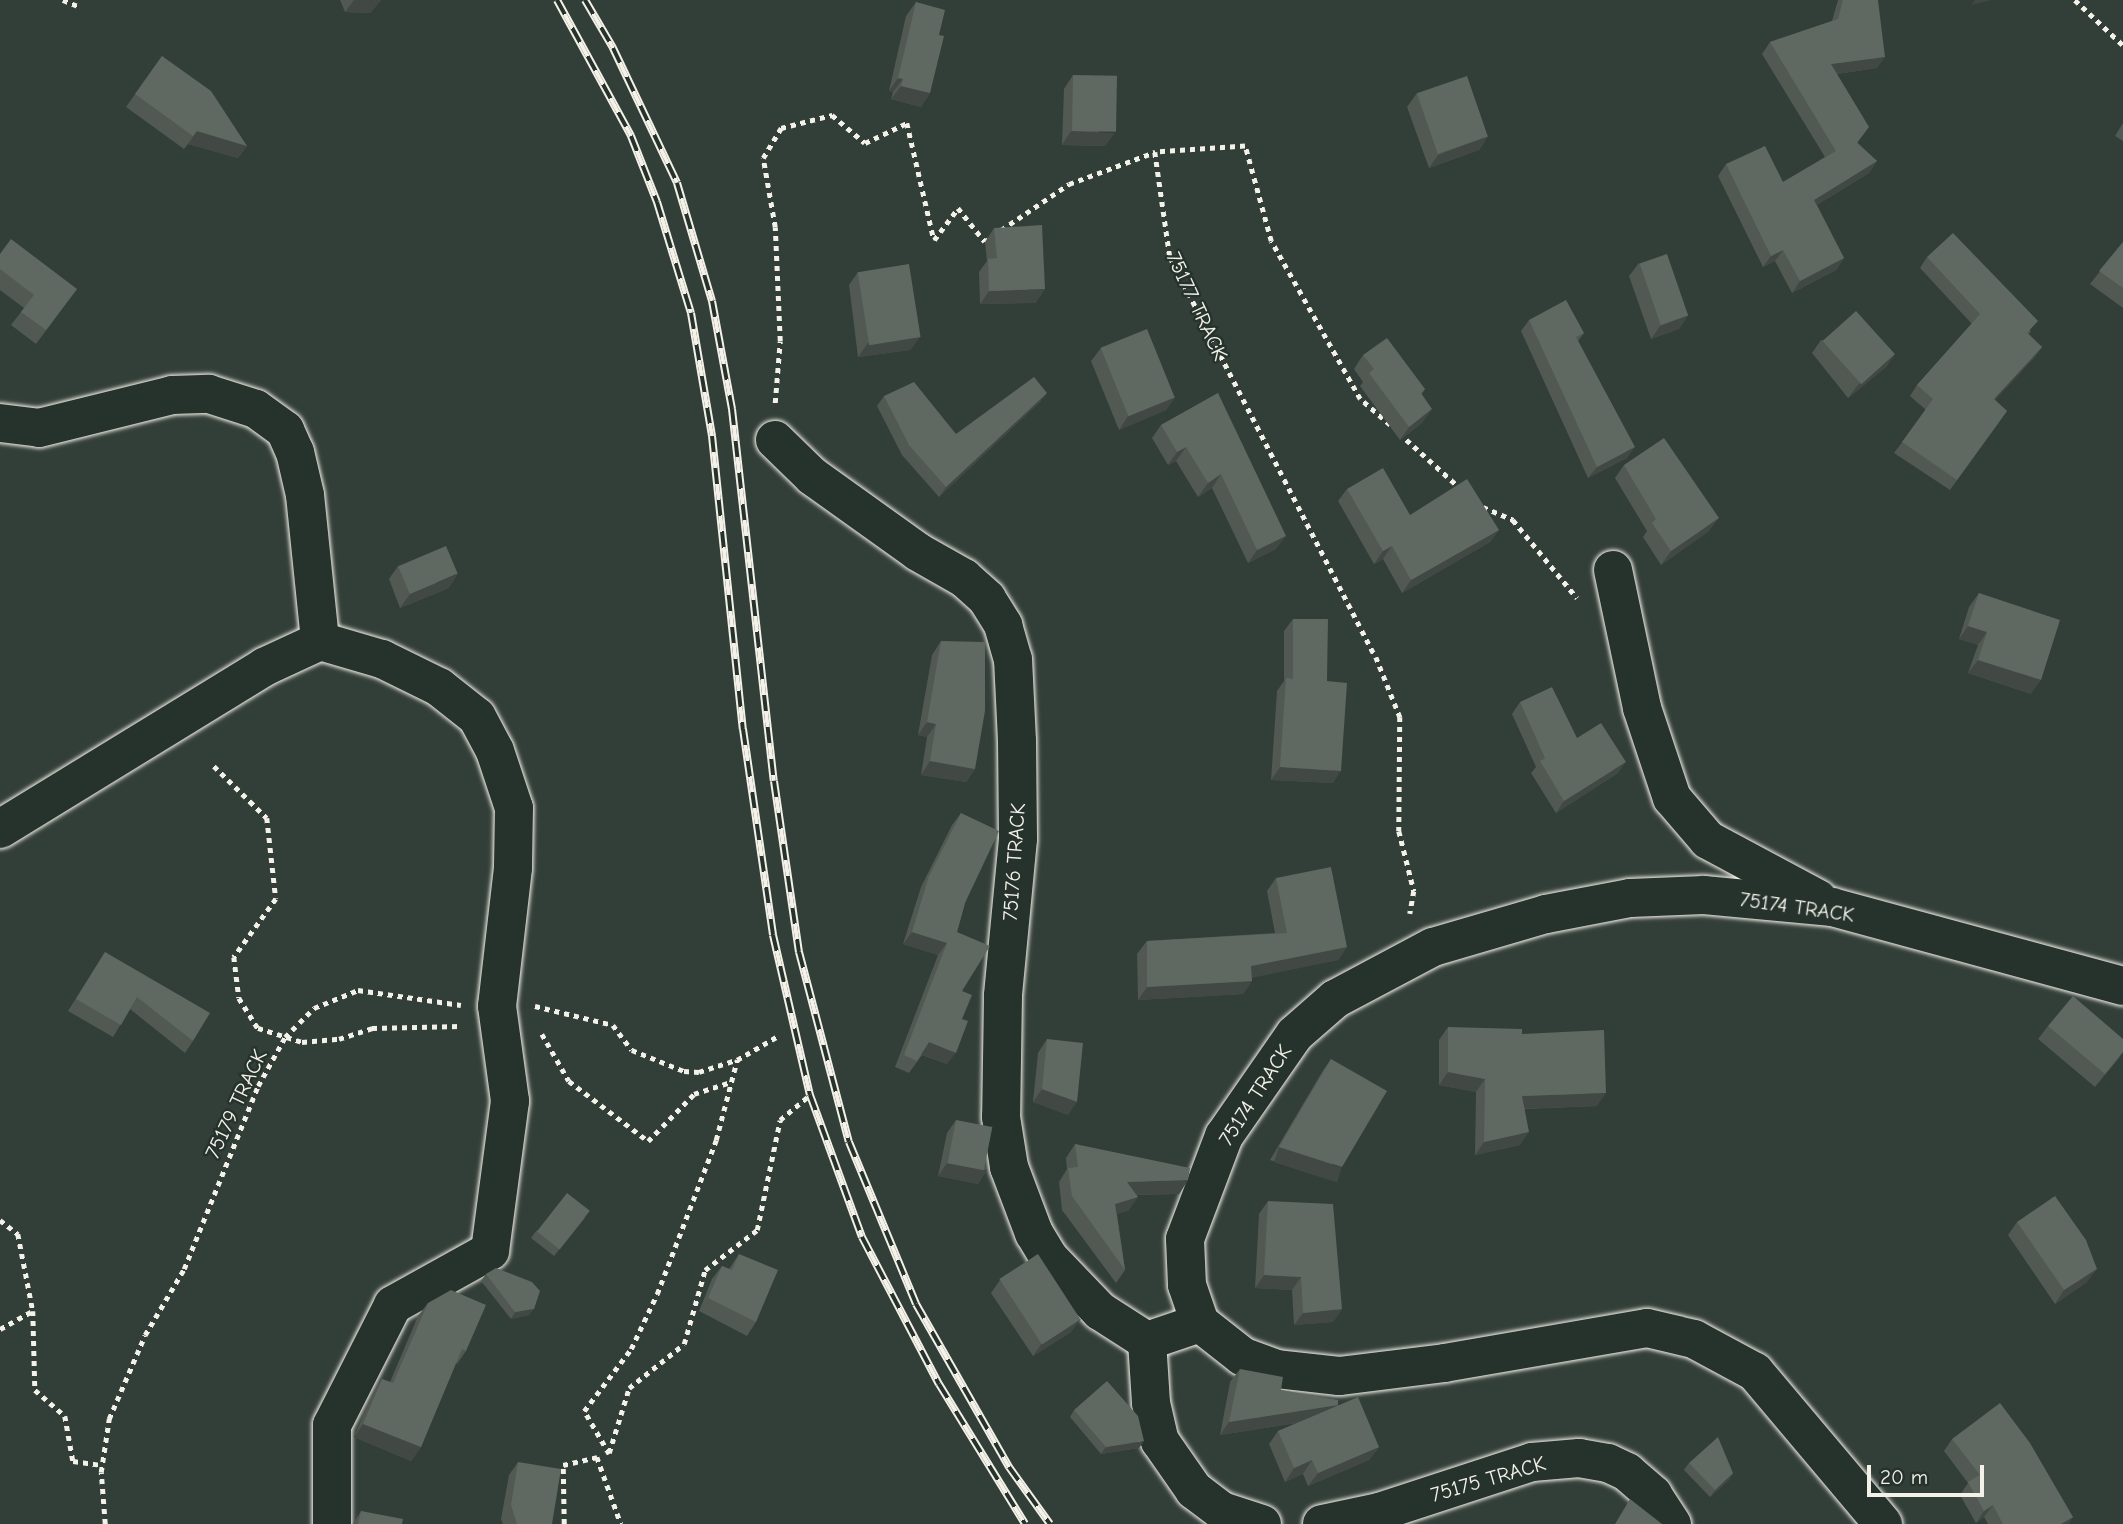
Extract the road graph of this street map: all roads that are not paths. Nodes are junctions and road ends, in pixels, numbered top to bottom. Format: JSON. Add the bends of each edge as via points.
{"nodes":[{"id":1,"x":0,"y":423,"type":"edge"},
{"id":2,"x":775,"y":440,"type":"road end"},
{"id":3,"x":1613,"y":570,"type":"dead end"},
{"id":4,"x":320,"y":640,"type":"junction"},
{"id":5,"x":0,"y":829,"type":"edge"},
{"id":6,"x":1832,"y":907,"type":"junction"},
{"id":7,"x":2123,"y":986,"type":"edge"},
{"id":8,"x":1200,"y":1323,"type":"junction"},
{"id":9,"x":1147,"y":1341,"type":"junction"},
{"id":10,"x":332,"y":1524,"type":"edge"},
{"id":11,"x":1262,"y":1524,"type":"edge"},
{"id":12,"x":1322,"y":1524,"type":"edge"},
{"id":13,"x":1672,"y":1524,"type":"edge"},
{"id":14,"x":1883,"y":1524,"type":"edge"}],
"edges":[{"from":1,"to":4,"type":"street","via":[[39,428],[172,395],[209,394],[256,409],[285,430],[295,452],[305,495]]},
{"from":2,"to":9,"type":"street","name":"75176 TRACK","via":[[812,476],[918,552],[964,578],[988,599],[1003,625],[1013,659],[1018,753],[1018,839],[1003,996],[1001,1117],[1009,1167],[1034,1233],[1049,1258],[1100,1311]]},
{"from":3,"to":6,"type":"street","via":[[1655,757],[1682,814],[1707,839]]},
{"from":4,"to":5,"type":"street","via":[[264,667]]},
{"from":4,"to":10,"type":"street","via":[[382,659],[439,687],[477,716],[495,751],[514,808],[510,1101],[490,1251],[393,1305],[332,1425]]},
{"from":6,"to":7,"type":"street","name":"75174 TRACK"},
{"from":6,"to":8,"type":"street","name":"75174 TRACK","via":[[1704,895],[1630,898],[1546,914],[1402,961],[1335,999],[1295,1034],[1224,1136],[1185,1239],[1187,1285]]},
{"from":8,"to":9,"type":"street"},
{"from":8,"to":14,"type":"street","via":[[1242,1356],[1276,1369],[1339,1376],[1647,1328],[1694,1339],[1755,1372]]},
{"from":9,"to":11,"type":"street","via":[[1150,1403],[1160,1441],[1174,1465],[1194,1490],[1222,1511]]},
{"from":12,"to":13,"type":"street","name":"75175 TRACK","via":[[1379,1512],[1532,1462],[1579,1458],[1608,1462],[1627,1472],[1653,1495]]}]}
